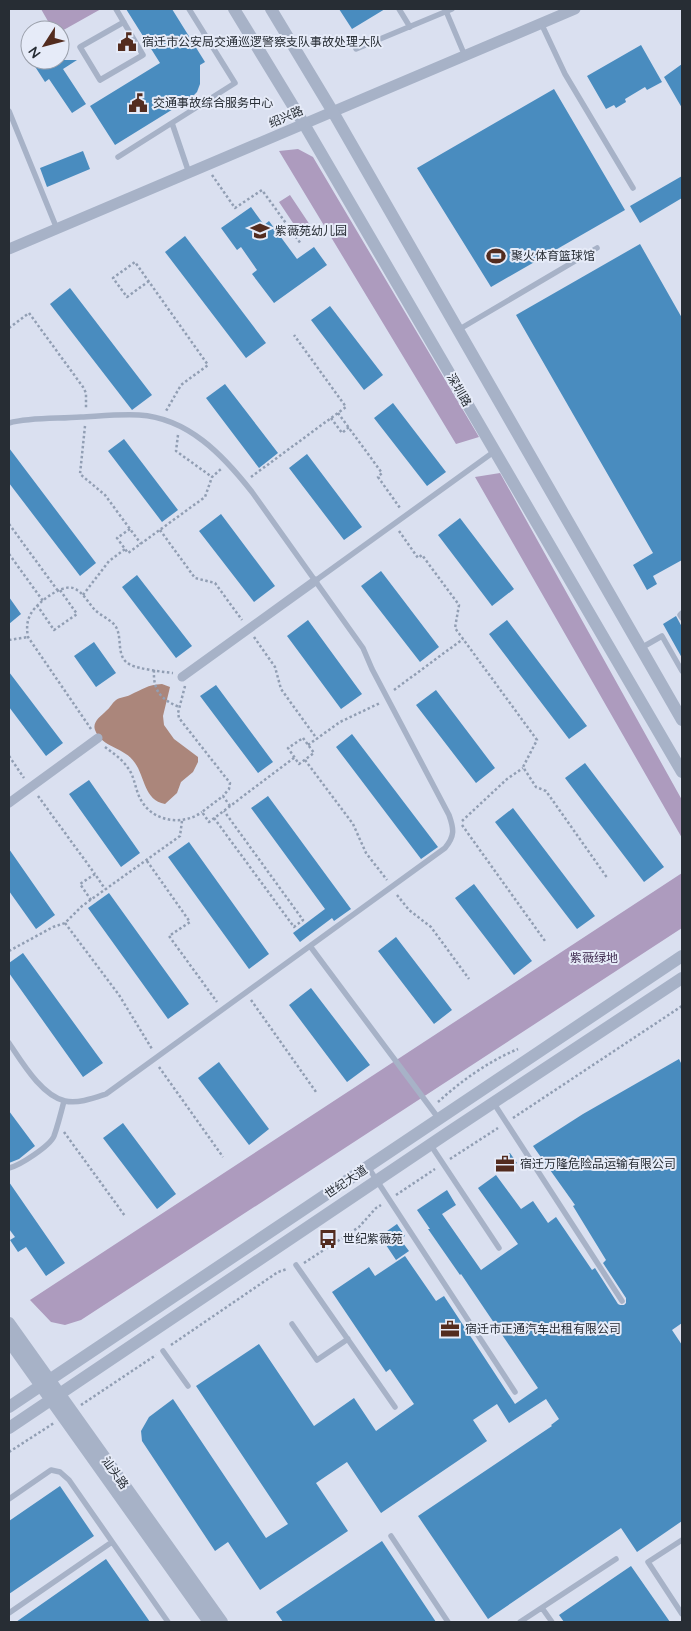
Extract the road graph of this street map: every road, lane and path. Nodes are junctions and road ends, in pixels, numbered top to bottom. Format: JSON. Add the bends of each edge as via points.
{"nodes":[{"id":1,"x":116,"y":9,"type":"edge"},
{"id":2,"x":190,"y":9,"type":"edge"},
{"id":3,"x":234,"y":9,"type":"edge"},
{"id":4,"x":271,"y":9,"type":"edge"},
{"id":5,"x":399,"y":9,"type":"edge"},
{"id":6,"x":575,"y":9,"type":"edge"},
{"id":7,"x":449,"y":10,"type":"edge"},
{"id":8,"x":124,"y":22,"type":"junction"},
{"id":9,"x":541,"y":23,"type":"junction"},
{"id":10,"x":410,"y":26,"type":"junction"},
{"id":11,"x":356,"y":49,"type":"dead end"},
{"id":12,"x":465,"y":56,"type":"junction"},
{"id":13,"x":9,"y":112,"type":"edge"},
{"id":14,"x":333,"y":112,"type":"junction"},
{"id":15,"x":172,"y":122,"type":"junction"},
{"id":16,"x":304,"y":124,"type":"junction"},
{"id":17,"x":118,"y":157,"type":"dead end"},
{"id":18,"x":206,"y":166,"type":"junction"},
{"id":19,"x":189,"y":173,"type":"junction"},
{"id":20,"x":633,"y":188,"type":"dead end"},
{"id":21,"x":56,"y":229,"type":"junction"},
{"id":22,"x":301,"y":244,"type":"dead end"},
{"id":23,"x":597,"y":248,"type":"dead end"},
{"id":24,"x":9,"y":249,"type":"edge"},
{"id":25,"x":149,"y":281,"type":"junction"},
{"id":26,"x":9,"y":328,"type":"edge"},
{"id":27,"x":458,"y":330,"type":"junction"},
{"id":28,"x":294,"y":335,"type":"dead end"},
{"id":29,"x":338,"y":413,"type":"junction"},
{"id":30,"x":86,"y":417,"type":"junction"},
{"id":31,"x":331,"y":418,"type":"junction"},
{"id":32,"x":162,"y":419,"type":"junction"},
{"id":33,"x":9,"y":423,"type":"edge"},
{"id":34,"x":178,"y":426,"type":"junction"},
{"id":35,"x":349,"y":427,"type":"junction"},
{"id":36,"x":495,"y":451,"type":"junction"},
{"id":37,"x":227,"y":462,"type":"junction"},
{"id":38,"x":212,"y":478,"type":"junction"},
{"id":39,"x":244,"y":482,"type":"junction"},
{"id":40,"x":405,"y":516,"type":"junction"},
{"id":41,"x":9,"y":524,"type":"edge"},
{"id":42,"x":394,"y":524,"type":"junction"},
{"id":43,"x":130,"y":529,"type":"junction"},
{"id":44,"x":141,"y":544,"type":"junction"},
{"id":45,"x":125,"y":549,"type":"junction"},
{"id":46,"x":9,"y":554,"type":"edge"},
{"id":47,"x":315,"y":581,"type":"junction"},
{"id":48,"x":59,"y":590,"type":"junction"},
{"id":49,"x":83,"y":595,"type":"junction"},
{"id":50,"x":43,"y":601,"type":"junction"},
{"id":51,"x":37,"y":605,"type":"junction"},
{"id":52,"x":682,"y":613,"type":"edge"},
{"id":53,"x":682,"y":618,"type":"edge"},
{"id":54,"x":28,"y":636,"type":"junction"},
{"id":55,"x":463,"y":638,"type":"junction"},
{"id":56,"x":9,"y":640,"type":"edge"},
{"id":57,"x":641,"y":648,"type":"junction"},
{"id":58,"x":154,"y":670,"type":"junction"},
{"id":59,"x":682,"y":671,"type":"edge"},
{"id":60,"x":182,"y":677,"type":"junction"},
{"id":61,"x":388,"y":698,"type":"junction"},
{"id":62,"x":179,"y":707,"type":"junction"},
{"id":63,"x":682,"y":720,"type":"edge"},
{"id":64,"x":98,"y":738,"type":"junction"},
{"id":65,"x":308,"y":745,"type":"junction"},
{"id":66,"x":9,"y":756,"type":"edge"},
{"id":67,"x":295,"y":758,"type":"junction"},
{"id":68,"x":305,"y":760,"type":"junction"},
{"id":69,"x":524,"y":767,"type":"junction"},
{"id":70,"x":682,"y":772,"type":"edge"},
{"id":71,"x":31,"y":787,"type":"junction"},
{"id":72,"x":223,"y":796,"type":"junction"},
{"id":73,"x":9,"y":803,"type":"edge"},
{"id":74,"x":230,"y":806,"type":"junction"},
{"id":75,"x":224,"y":811,"type":"junction"},
{"id":76,"x":202,"y":812,"type":"junction"},
{"id":77,"x":214,"y":818,"type":"junction"},
{"id":78,"x":182,"y":821,"type":"junction"},
{"id":79,"x":147,"y":861,"type":"junction"},
{"id":80,"x":94,"y":874,"type":"junction"},
{"id":81,"x":608,"y":878,"type":"dead end"},
{"id":82,"x":391,"y":887,"type":"junction"},
{"id":83,"x":106,"y":890,"type":"junction"},
{"id":84,"x":91,"y":900,"type":"junction"},
{"id":85,"x":65,"y":923,"type":"junction"},
{"id":86,"x":545,"y":941,"type":"dead end"},
{"id":87,"x":310,"y":946,"type":"junction"},
{"id":88,"x":9,"y":951,"type":"edge"},
{"id":89,"x":682,"y":956,"type":"edge"},
{"id":90,"x":682,"y":978,"type":"edge"},
{"id":91,"x":469,"y":979,"type":"dead end"},
{"id":92,"x":246,"y":993,"type":"junction"},
{"id":93,"x":682,"y":1006,"type":"edge"},
{"id":94,"x":222,"y":1010,"type":"junction"},
{"id":95,"x":9,"y":1043,"type":"edge"},
{"id":96,"x":155,"y":1058,"type":"junction"},
{"id":97,"x":316,"y":1092,"type":"dead end"},
{"id":98,"x":64,"y":1101,"type":"junction"},
{"id":99,"x":493,"y":1102,"type":"junction"},
{"id":100,"x":439,"y":1119,"type":"junction"},
{"id":101,"x":506,"y":1122,"type":"junction"},
{"id":102,"x":58,"y":1123,"type":"junction"},
{"id":103,"x":430,"y":1144,"type":"junction"},
{"id":104,"x":223,"y":1158,"type":"dead end"},
{"id":105,"x":443,"y":1164,"type":"junction"},
{"id":106,"x":368,"y":1167,"type":"junction"},
{"id":107,"x":9,"y":1168,"type":"edge"},
{"id":108,"x":377,"y":1180,"type":"junction"},
{"id":109,"x":389,"y":1199,"type":"junction"},
{"id":110,"x":125,"y":1216,"type":"dead end"},
{"id":111,"x":499,"y":1248,"type":"dead end"},
{"id":112,"x":296,"y":1265,"type":"junction"},
{"id":113,"x":622,"y":1301,"type":"dead end"},
{"id":114,"x":9,"y":1323,"type":"edge"},
{"id":115,"x":292,"y":1324,"type":"dead end"},
{"id":116,"x":348,"y":1339,"type":"junction"},
{"id":117,"x":9,"y":1341,"type":"edge"},
{"id":118,"x":162,"y":1350,"type":"junction"},
{"id":119,"x":45,"y":1383,"type":"junction"},
{"id":120,"x":188,"y":1386,"type":"dead end"},
{"id":121,"x":516,"y":1392,"type":"dead end"},
{"id":122,"x":55,"y":1397,"type":"junction"},
{"id":123,"x":9,"y":1407,"type":"edge"},
{"id":124,"x":395,"y":1407,"type":"dead end"},
{"id":125,"x":68,"y":1415,"type":"junction"},
{"id":126,"x":9,"y":1428,"type":"edge"},
{"id":127,"x":9,"y":1452,"type":"edge"},
{"id":128,"x":9,"y":1499,"type":"edge"},
{"id":129,"x":391,"y":1536,"type":"dead end"},
{"id":130,"x":112,"y":1542,"type":"junction"},
{"id":131,"x":682,"y":1542,"type":"edge"},
{"id":132,"x":616,"y":1559,"type":"dead end"},
{"id":133,"x":542,"y":1608,"type":"junction"},
{"id":134,"x":9,"y":1613,"type":"edge"},
{"id":135,"x":682,"y":1614,"type":"edge"},
{"id":136,"x":168,"y":1622,"type":"edge"},
{"id":137,"x":209,"y":1622,"type":"edge"},
{"id":138,"x":222,"y":1622,"type":"edge"},
{"id":139,"x":448,"y":1622,"type":"edge"},
{"id":140,"x":520,"y":1622,"type":"edge"},
{"id":141,"x":552,"y":1622,"type":"edge"}],
"edges":[{"from":1,"to":8,"type":"lane"},
{"from":2,"to":15,"type":"lane","via":[[234,83]]},
{"from":3,"to":16,"type":"street","name":"深圳路"},
{"from":4,"to":14,"type":"street"},
{"from":5,"to":10,"type":"lane"},
{"from":6,"to":9,"type":"street","name":"绍兴路"},
{"from":7,"to":10,"type":"lane"},
{"from":7,"to":12,"type":"lane"},
{"from":8,"to":8,"type":"lane","via":[[80,48],[100,80],[143,54]]},
{"from":9,"to":12,"type":"street","name":"绍兴路"},
{"from":9,"to":20,"type":"lane","via":[[565,74]]},
{"from":10,"to":11,"type":"lane"},
{"from":12,"to":14,"type":"street","name":"绍兴路"},
{"from":13,"to":21,"type":"lane"},
{"from":14,"to":16,"type":"street","name":"绍兴路"},
{"from":14,"to":27,"type":"street"},
{"from":15,"to":17,"type":"lane"},
{"from":15,"to":19,"type":"lane"},
{"from":16,"to":18,"type":"street","name":"绍兴路"},
{"from":16,"to":36,"type":"street","name":"深圳路"},
{"from":18,"to":19,"type":"street","name":"绍兴路"},
{"from":18,"to":22,"type":"path","via":[[235,208],[262,190]]},
{"from":19,"to":21,"type":"street","name":"绍兴路"},
{"from":21,"to":24,"type":"street","name":"绍兴路"},
{"from":23,"to":27,"type":"lane"},
{"from":25,"to":25,"type":"path","via":[[135,262],[113,278],[127,297]]},
{"from":25,"to":32,"type":"path","via":[[208,365],[181,385]]},
{"from":26,"to":30,"type":"path","via":[[29,313],[86,393]]},
{"from":27,"to":57,"type":"street"},
{"from":28,"to":29,"type":"path","via":[[346,407]]},
{"from":29,"to":31,"type":"path"},
{"from":29,"to":35,"type":"path"},
{"from":30,"to":32,"type":"lane","via":[[137,415]]},
{"from":30,"to":33,"type":"lane"},
{"from":30,"to":43,"type":"path","via":[[80,474],[105,495]]},
{"from":31,"to":35,"type":"path","via":[[342,433]]},
{"from":31,"to":39,"type":"path"},
{"from":32,"to":34,"type":"lane"},
{"from":34,"to":37,"type":"lane","via":[[200,438]]},
{"from":34,"to":38,"type":"path","via":[[176,451]]},
{"from":35,"to":40,"type":"path","via":[[382,473],[378,477]]},
{"from":36,"to":40,"type":"lane"},
{"from":36,"to":70,"type":"street","name":"深圳路"},
{"from":37,"to":38,"type":"path"},
{"from":37,"to":39,"type":"lane"},
{"from":38,"to":44,"type":"path","via":[[205,497]]},
{"from":39,"to":47,"type":"lane"},
{"from":40,"to":42,"type":"lane"},
{"from":41,"to":48,"type":"path"},
{"from":42,"to":47,"type":"lane"},
{"from":42,"to":55,"type":"path","via":[[418,558],[422,556],[459,605],[455,628]]},
{"from":43,"to":44,"type":"path"},
{"from":43,"to":45,"type":"path","via":[[117,538]]},
{"from":44,"to":45,"type":"path","via":[[128,553]]},
{"from":45,"to":49,"type":"path","via":[[109,561]]},
{"from":46,"to":50,"type":"path"},
{"from":47,"to":60,"type":"street"},
{"from":47,"to":61,"type":"lane","via":[[363,648]]},
{"from":48,"to":49,"type":"path","via":[[70,586]]},
{"from":48,"to":50,"type":"path"},
{"from":48,"to":51,"type":"path","via":[[77,614],[54,630]]},
{"from":49,"to":58,"type":"path","via":[[116,628],[120,650],[126,661],[131,666]]},
{"from":50,"to":51,"type":"path"},
{"from":51,"to":54,"type":"path","via":[[28,617]]},
{"from":52,"to":53,"type":"lane"},
{"from":54,"to":56,"type":"path"},
{"from":54,"to":64,"type":"path"},
{"from":55,"to":61,"type":"path"},
{"from":55,"to":69,"type":"path","via":[[537,740]]},
{"from":57,"to":59,"type":"lane","via":[[662,636]]},
{"from":57,"to":63,"type":"street"},
{"from":58,"to":60,"type":"path"},
{"from":58,"to":62,"type":"path","via":[[153,683],[160,694]]},
{"from":60,"to":62,"type":"path","via":[[185,684]]},
{"from":61,"to":65,"type":"path","via":[[340,722]]},
{"from":61,"to":82,"type":"lane","via":[[449,815],[453,832],[445,848]]},
{"from":62,"to":72,"type":"path","via":[[179,718],[230,783]]},
{"from":64,"to":71,"type":"street"},
{"from":64,"to":78,"type":"path","via":[[127,766],[144,805],[161,818]]},
{"from":65,"to":67,"type":"path","via":[[303,738],[288,748]]},
{"from":65,"to":68,"type":"path","via":[[314,753]]},
{"from":66,"to":71,"type":"path"},
{"from":67,"to":68,"type":"path","via":[[299,764]]},
{"from":67,"to":74,"type":"path"},
{"from":68,"to":82,"type":"path","via":[[352,824],[366,853]]},
{"from":69,"to":81,"type":"path","via":[[536,787],[546,791]]},
{"from":69,"to":86,"type":"path","via":[[506,779],[460,823]]},
{"from":71,"to":73,"type":"street"},
{"from":71,"to":80,"type":"path"},
{"from":72,"to":74,"type":"path"},
{"from":72,"to":76,"type":"path"},
{"from":74,"to":75,"type":"path"},
{"from":75,"to":77,"type":"path"},
{"from":75,"to":77,"type":"path","via":[[303,920],[294,927]]},
{"from":76,"to":77,"type":"path","via":[[209,822]]},
{"from":76,"to":78,"type":"path"},
{"from":78,"to":79,"type":"path","via":[[180,836]]},
{"from":79,"to":83,"type":"path"},
{"from":79,"to":94,"type":"path","via":[[190,922],[169,936]]},
{"from":80,"to":83,"type":"path"},
{"from":80,"to":84,"type":"path","via":[[80,884]]},
{"from":82,"to":87,"type":"lane"},
{"from":82,"to":91,"type":"path","via":[[409,910],[431,927]]},
{"from":83,"to":84,"type":"path"},
{"from":84,"to":85,"type":"path"},
{"from":85,"to":88,"type":"path"},
{"from":85,"to":96,"type":"path","via":[[119,995]]},
{"from":87,"to":92,"type":"lane"},
{"from":87,"to":100,"type":"lane"},
{"from":89,"to":100,"type":"street","name":"世纪大道"},
{"from":90,"to":99,"type":"street","name":"世纪大道"},
{"from":92,"to":94,"type":"lane"},
{"from":92,"to":97,"type":"path"},
{"from":93,"to":101,"type":"path"},
{"from":94,"to":96,"type":"lane"},
{"from":95,"to":98,"type":"lane","via":[[35,1080]]},
{"from":96,"to":98,"type":"lane","via":[[106,1094]]},
{"from":96,"to":104,"type":"path"},
{"from":98,"to":102,"type":"lane"},
{"from":99,"to":101,"type":"lane"},
{"from":99,"to":103,"type":"street","name":"世纪大道"},
{"from":100,"to":106,"type":"street","name":"世纪大道"},
{"from":101,"to":105,"type":"path"},
{"from":101,"to":113,"type":"lane"},
{"from":102,"to":107,"type":"lane","via":[[50,1142],[20,1164]]},
{"from":102,"to":110,"type":"path"},
{"from":103,"to":105,"type":"lane"},
{"from":103,"to":108,"type":"street","name":"世纪大道"},
{"from":105,"to":109,"type":"path"},
{"from":105,"to":111,"type":"lane"},
{"from":106,"to":108,"type":"lane"},
{"from":106,"to":119,"type":"street","name":"世纪大道"},
{"from":108,"to":109,"type":"lane"},
{"from":108,"to":122,"type":"street","name":"世纪大道"},
{"from":109,"to":112,"type":"path","via":[[359,1227],[306,1262]]},
{"from":109,"to":121,"type":"lane"},
{"from":112,"to":116,"type":"lane"},
{"from":112,"to":118,"type":"path","via":[[278,1272]]},
{"from":114,"to":119,"type":"street","name":"汕头路"},
{"from":115,"to":116,"type":"lane","via":[[316,1360]]},
{"from":116,"to":124,"type":"lane"},
{"from":117,"to":119,"type":"street","name":"汕头路"},
{"from":118,"to":120,"type":"lane"},
{"from":118,"to":125,"type":"path"},
{"from":119,"to":122,"type":"street","name":"汕头路"},
{"from":119,"to":123,"type":"street","name":"世纪大道"},
{"from":122,"to":125,"type":"street","name":"汕头路"},
{"from":122,"to":126,"type":"street","name":"世纪大道"},
{"from":125,"to":127,"type":"path"},
{"from":125,"to":137,"type":"street","name":"汕头路"},
{"from":125,"to":138,"type":"street","name":"汕头路"},
{"from":128,"to":130,"type":"lane","via":[[51,1470],[60,1472]]},
{"from":129,"to":139,"type":"lane"},
{"from":130,"to":134,"type":"lane"},
{"from":130,"to":136,"type":"lane"},
{"from":131,"to":135,"type":"lane","via":[[648,1562]]},
{"from":132,"to":133,"type":"lane"},
{"from":133,"to":140,"type":"lane"},
{"from":133,"to":141,"type":"lane"}]}
